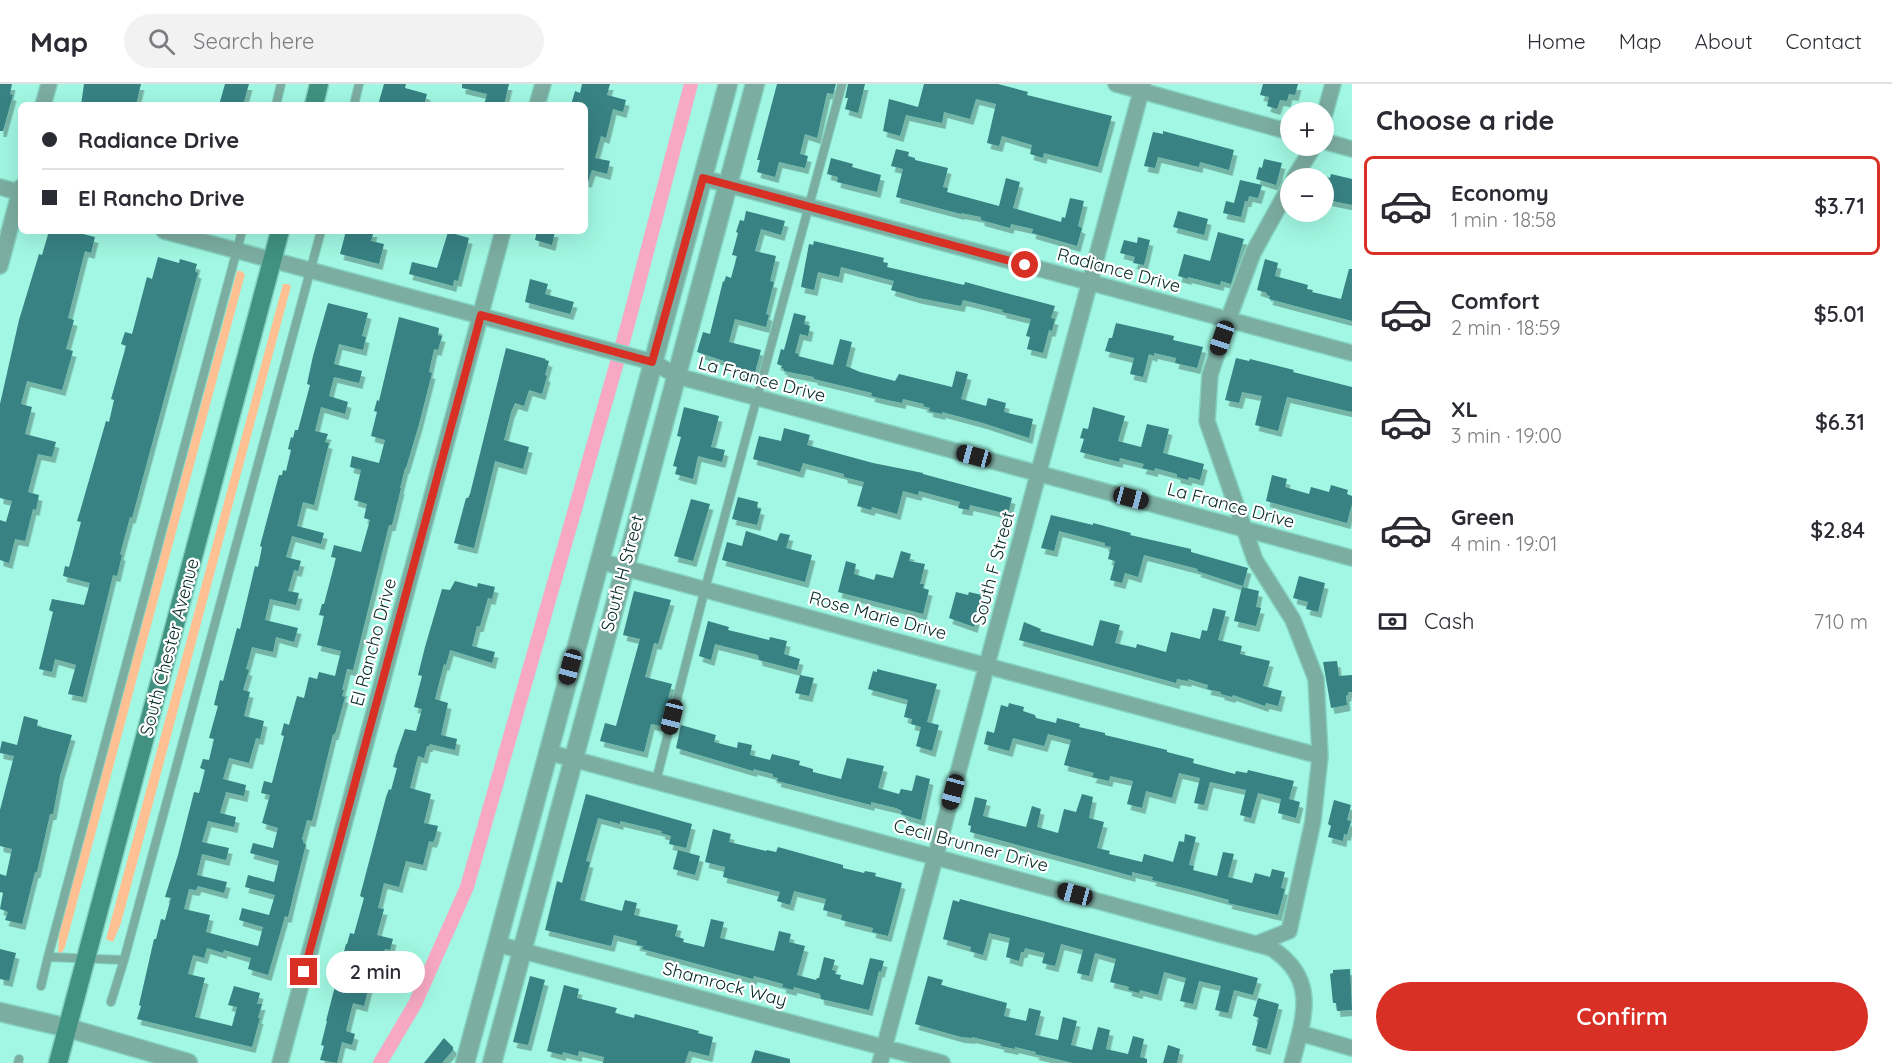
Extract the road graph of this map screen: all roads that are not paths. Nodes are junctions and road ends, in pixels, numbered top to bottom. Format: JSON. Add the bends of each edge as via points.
{"nodes":[{"id":1,"x":49,"y":84,"type":"edge"},
{"id":2,"x":281,"y":84,"type":"edge"},
{"id":3,"x":320,"y":84,"type":"edge"},
{"id":4,"x":359,"y":84,"type":"edge"},
{"id":5,"x":543,"y":84,"type":"edge"},
{"id":6,"x":728,"y":84,"type":"edge"},
{"id":7,"x":755,"y":84,"type":"edge"},
{"id":8,"x":842,"y":84,"type":"edge"},
{"id":9,"x":1116,"y":84,"type":"edge"},
{"id":10,"x":1333,"y":84,"type":"edge"},
{"id":11,"x":1142,"y":87,"type":"edge"},
{"id":12,"x":44,"y":102,"type":"edge"},
{"id":13,"x":277,"y":102,"type":"edge"},
{"id":14,"x":315,"y":102,"type":"edge"},
{"id":15,"x":355,"y":102,"type":"edge"},
{"id":16,"x":538,"y":102,"type":"edge"},
{"id":17,"x":1328,"y":102,"type":"edge"},
{"id":18,"x":1280,"y":129,"type":"edge"},
{"id":19,"x":1334,"y":144,"type":"edge"},
{"id":20,"x":1352,"y":149,"type":"edge"},
{"id":21,"x":703,"y":178,"type":"junction"},
{"id":22,"x":728,"y":184,"type":"junction"},
{"id":23,"x":0,"y":187,"type":"edge"},
{"id":24,"x":18,"y":190,"type":"edge"},
{"id":25,"x":18,"y":202,"type":"edge"},
{"id":26,"x":1280,"y":204,"type":"edge"},
{"id":27,"x":808,"y":206,"type":"junction"},
{"id":28,"x":176,"y":234,"type":"edge"},
{"id":29,"x":241,"y":234,"type":"edge"},
{"id":30,"x":279,"y":234,"type":"edge"},
{"id":31,"x":320,"y":234,"type":"edge"},
{"id":32,"x":502,"y":234,"type":"edge"},
{"id":33,"x":237,"y":250,"type":"junction"},
{"id":34,"x":273,"y":260,"type":"junction"},
{"id":35,"x":0,"y":266,"type":"edge"},
{"id":36,"x":311,"y":270,"type":"junction"},
{"id":37,"x":1090,"y":282,"type":"junction"},
{"id":38,"x":481,"y":315,"type":"junction"},
{"id":39,"x":1228,"y":320,"type":"junction"},
{"id":40,"x":1352,"y":353,"type":"edge"},
{"id":41,"x":652,"y":362,"type":"junction"},
{"id":42,"x":677,"y":376,"type":"junction"},
{"id":43,"x":757,"y":398,"type":"junction"},
{"id":44,"x":1039,"y":474,"type":"junction"},
{"id":45,"x":1246,"y":530,"type":"junction"},
{"id":46,"x":1352,"y":558,"type":"edge"},
{"id":47,"x":599,"y":561,"type":"junction"},
{"id":48,"x":624,"y":567,"type":"junction"},
{"id":49,"x":705,"y":589,"type":"junction"},
{"id":50,"x":987,"y":665,"type":"junction"},
{"id":51,"x":547,"y":752,"type":"junction"},
{"id":52,"x":1320,"y":756,"type":"junction"},
{"id":53,"x":573,"y":758,"type":"junction"},
{"id":54,"x":656,"y":781,"type":"junction"},
{"id":55,"x":936,"y":856,"type":"junction"},
{"id":56,"x":497,"y":944,"type":"junction"},
{"id":57,"x":1259,"y":944,"type":"junction"},
{"id":58,"x":522,"y":950,"type":"junction"},
{"id":59,"x":48,"y":957,"type":"junction"},
{"id":60,"x":86,"y":958,"type":"junction"},
{"id":61,"x":124,"y":960,"type":"junction"},
{"id":62,"x":41,"y":986,"type":"dead end"},
{"id":63,"x":111,"y":1002,"type":"dead end"},
{"id":64,"x":0,"y":1012,"type":"edge"},
{"id":65,"x":68,"y":1028,"type":"junction"},
{"id":66,"x":1300,"y":1034,"type":"junction"},
{"id":67,"x":885,"y":1047,"type":"junction"},
{"id":68,"x":1352,"y":1048,"type":"edge"},
{"id":69,"x":58,"y":1063,"type":"edge"},
{"id":70,"x":188,"y":1063,"type":"edge"},
{"id":71,"x":280,"y":1063,"type":"edge"},
{"id":72,"x":465,"y":1063,"type":"edge"},
{"id":73,"x":492,"y":1063,"type":"edge"},
{"id":74,"x":880,"y":1063,"type":"edge"},
{"id":75,"x":942,"y":1063,"type":"edge"},
{"id":76,"x":1292,"y":1063,"type":"edge"}],
"edges":[{"from":1,"to":12,"type":"street"},
{"from":2,"to":13,"type":"lane"},
{"from":3,"to":14,"type":"main road"},
{"from":4,"to":15,"type":"lane"},
{"from":5,"to":16,"type":"street"},
{"from":6,"to":21,"type":"street","name":"South H Street"},
{"from":7,"to":22,"type":"street","name":"South H Street"},
{"from":8,"to":27,"type":"lane"},
{"from":9,"to":11,"type":"street"},
{"from":10,"to":17,"type":"street"},
{"from":11,"to":18,"type":"street"},
{"from":11,"to":37,"type":"street","name":"South F Street"},
{"from":19,"to":20,"type":"street"},
{"from":21,"to":22,"type":"street","name":"Radiance Drive"},
{"from":21,"to":41,"type":"street","name":"South H Street"},
{"from":22,"to":27,"type":"street","name":"Radiance Drive"},
{"from":22,"to":42,"type":"street","name":"South H Street"},
{"from":23,"to":24,"type":"street"},
{"from":25,"to":35,"type":"street"},
{"from":26,"to":39,"type":"street","via":[[1252,253]]},
{"from":27,"to":37,"type":"street","name":"Radiance Drive"},
{"from":27,"to":43,"type":"lane"},
{"from":28,"to":33,"type":"street","name":"La France Drive"},
{"from":29,"to":33,"type":"lane"},
{"from":30,"to":34,"type":"main road","name":"South Chester Avenue"},
{"from":31,"to":36,"type":"lane"},
{"from":32,"to":38,"type":"street","name":"El Rancho Drive"},
{"from":33,"to":34,"type":"street","name":"La France Drive"},
{"from":33,"to":59,"type":"lane"},
{"from":34,"to":36,"type":"street","name":"La France Drive"},
{"from":34,"to":60,"type":"main road","name":"South Chester Avenue"},
{"from":36,"to":38,"type":"street","name":"La France Drive"},
{"from":36,"to":61,"type":"lane"},
{"from":37,"to":39,"type":"street","name":"Radiance Drive"},
{"from":37,"to":44,"type":"street","name":"South F Street"},
{"from":38,"to":41,"type":"street","name":"La France Drive"},
{"from":38,"to":71,"type":"street","name":"El Rancho Drive"},
{"from":39,"to":40,"type":"street","name":"Radiance Drive"},
{"from":39,"to":45,"type":"street","via":[[1210,375],[1207,422]]},
{"from":41,"to":42,"type":"street","name":"La France Drive"},
{"from":41,"to":47,"type":"street","name":"South H Street"},
{"from":42,"to":43,"type":"street","name":"La France Drive"},
{"from":42,"to":48,"type":"street","name":"South H Street"},
{"from":43,"to":44,"type":"street","name":"La France Drive"},
{"from":43,"to":49,"type":"lane"},
{"from":44,"to":45,"type":"street","name":"La France Drive"},
{"from":44,"to":50,"type":"street","name":"South F Street"},
{"from":45,"to":46,"type":"street","name":"La France Drive"},
{"from":45,"to":52,"type":"street","via":[[1255,560],[1293,620],[1316,679]]},
{"from":47,"to":48,"type":"street","name":"Rose Marie Drive"},
{"from":47,"to":51,"type":"street","name":"South H Street"},
{"from":48,"to":49,"type":"street","name":"Rose Marie Drive"},
{"from":48,"to":53,"type":"street","name":"South H Street"},
{"from":49,"to":50,"type":"street","name":"Rose Marie Drive"},
{"from":49,"to":54,"type":"lane"},
{"from":50,"to":52,"type":"street","name":"Rose Marie Drive"},
{"from":50,"to":55,"type":"street","name":"South F Street"},
{"from":51,"to":53,"type":"street","name":"Cecil Brunner Drive"},
{"from":51,"to":56,"type":"street","name":"South H Street"},
{"from":52,"to":57,"type":"street","via":[[1313,821],[1289,931]]},
{"from":53,"to":54,"type":"street","name":"Cecil Brunner Drive"},
{"from":53,"to":58,"type":"street","name":"South H Street"},
{"from":54,"to":55,"type":"street","name":"Cecil Brunner Drive"},
{"from":55,"to":57,"type":"street","name":"Cecil Brunner Drive"},
{"from":55,"to":67,"type":"street","name":"South F Street"},
{"from":56,"to":58,"type":"street","name":"Shamrock Way"},
{"from":56,"to":72,"type":"street","name":"South H Street"},
{"from":57,"to":66,"type":"street","name":"Cecil Brunner Drive","via":[[1282,955],[1300,979],[1305,993]]},
{"from":58,"to":67,"type":"street","name":"Shamrock Way"},
{"from":58,"to":73,"type":"street","name":"South H Street"},
{"from":59,"to":60,"type":"lane"},
{"from":59,"to":62,"type":"lane"},
{"from":60,"to":61,"type":"lane"},
{"from":60,"to":65,"type":"main road","name":"South Chester Avenue"},
{"from":61,"to":63,"type":"lane"},
{"from":64,"to":65,"type":"street"},
{"from":65,"to":69,"type":"main road","name":"South Chester Avenue"},
{"from":65,"to":70,"type":"street"},
{"from":66,"to":68,"type":"street"},
{"from":66,"to":76,"type":"street","name":"Cecil Brunner Drive"},
{"from":67,"to":74,"type":"street","name":"South F Street"},
{"from":67,"to":75,"type":"street","name":"Shamrock Way"}]}
